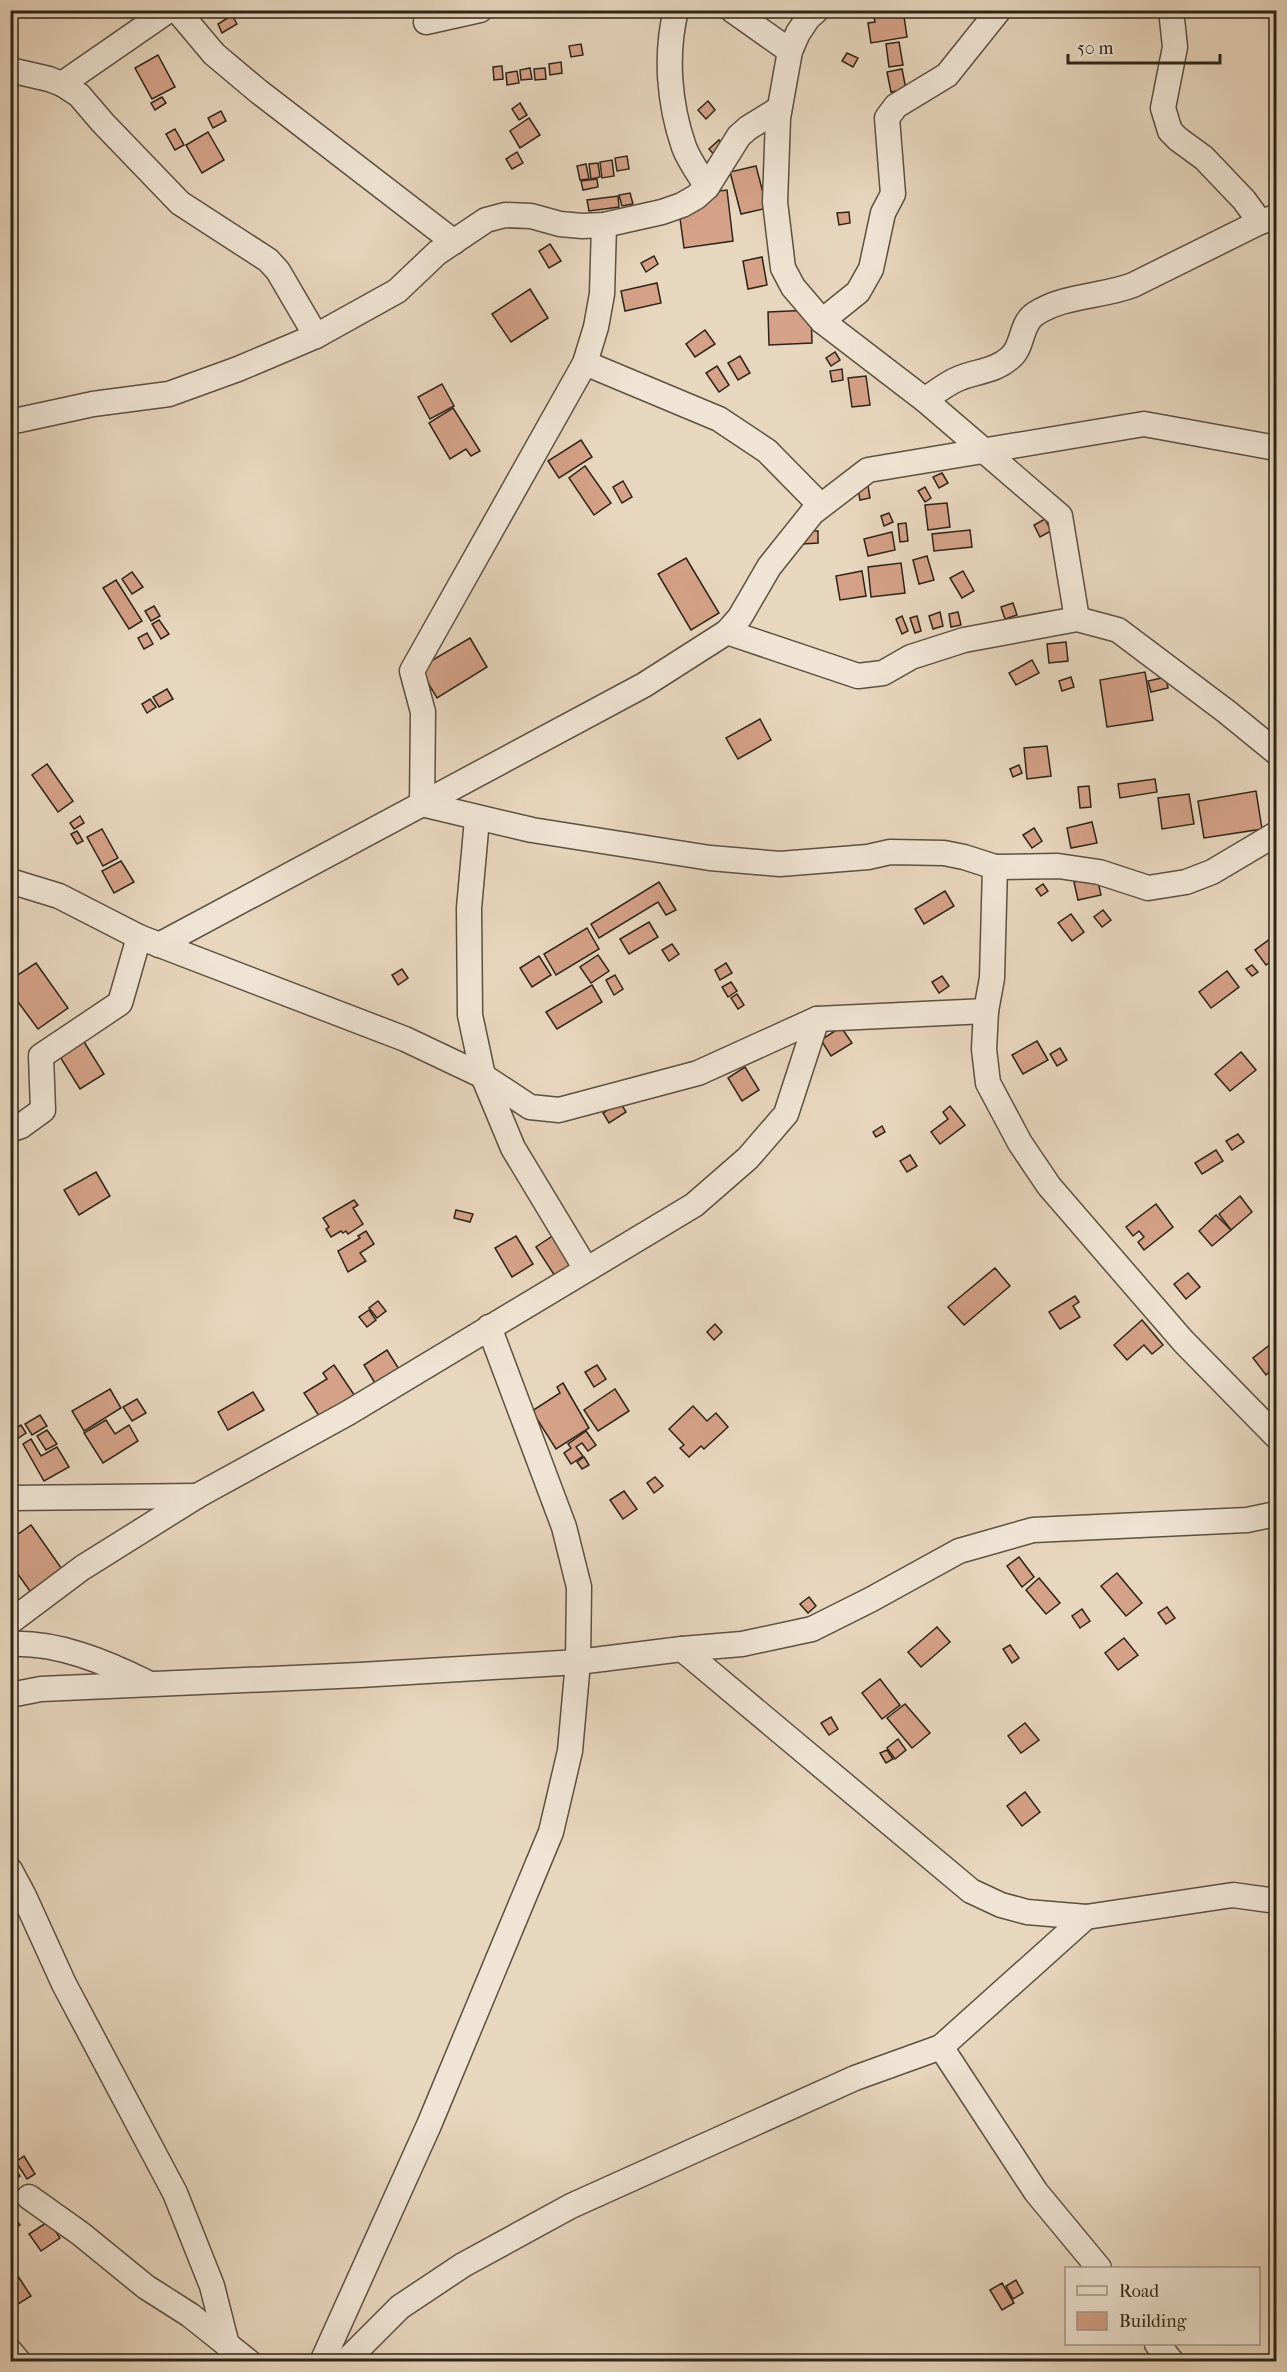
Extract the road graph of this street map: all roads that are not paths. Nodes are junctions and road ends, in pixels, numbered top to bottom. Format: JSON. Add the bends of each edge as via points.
{"nodes":[{"id":1,"x":170,"y":10,"type":"edge"},
{"id":2,"x":177,"y":10,"type":"edge"},
{"id":3,"x":480,"y":10,"type":"edge"},
{"id":4,"x":676,"y":10,"type":"edge"},
{"id":5,"x":732,"y":10,"type":"edge"},
{"id":6,"x":817,"y":10,"type":"edge"},
{"id":7,"x":999,"y":10,"type":"edge"},
{"id":8,"x":1171,"y":10,"type":"edge"},
{"id":9,"x":426,"y":22,"type":"dead end"},
{"id":10,"x":790,"y":51,"type":"junction"},
{"id":11,"x":10,"y":70,"type":"edge"},
{"id":12,"x":62,"y":84,"type":"junction"},
{"id":13,"x":779,"y":109,"type":"junction"},
{"id":14,"x":707,"y":187,"type":"junction"},
{"id":15,"x":1268,"y":220,"type":"edge"},
{"id":16,"x":604,"y":225,"type":"junction"},
{"id":17,"x":454,"y":242,"type":"junction"},
{"id":18,"x":822,"y":321,"type":"junction"},
{"id":19,"x":316,"y":336,"type":"junction"},
{"id":20,"x":585,"y":363,"type":"junction"},
{"id":21,"x":924,"y":400,"type":"junction"},
{"id":22,"x":10,"y":422,"type":"edge"},
{"id":23,"x":1276,"y":448,"type":"edge"},
{"id":24,"x":982,"y":450,"type":"junction"},
{"id":25,"x":820,"y":505,"type":"junction"},
{"id":26,"x":1077,"y":619,"type":"junction"},
{"id":27,"x":727,"y":632,"type":"junction"},
{"id":28,"x":1276,"y":752,"type":"edge"},
{"id":29,"x":422,"y":804,"type":"junction"},
{"id":30,"x":477,"y":819,"type":"junction"},
{"id":31,"x":1276,"y":834,"type":"edge"},
{"id":32,"x":995,"y":867,"type":"junction"},
{"id":33,"x":10,"y":881,"type":"edge"},
{"id":34,"x":149,"y":941,"type":"junction"},
{"id":35,"x":986,"y":1011,"type":"junction"},
{"id":36,"x":817,"y":1019,"type":"junction"},
{"id":37,"x":483,"y":1076,"type":"junction"},
{"id":38,"x":14,"y":1134,"type":"edge"},
{"id":39,"x":586,"y":1269,"type":"junction"},
{"id":40,"x":489,"y":1327,"type":"junction"},
{"id":41,"x":1276,"y":1436,"type":"edge"},
{"id":42,"x":197,"y":1496,"type":"junction"},
{"id":43,"x":10,"y":1498,"type":"edge"},
{"id":44,"x":1276,"y":1514,"type":"edge"},
{"id":45,"x":10,"y":1622,"type":"edge"},
{"id":46,"x":10,"y":1644,"type":"edge"},
{"id":47,"x":682,"y":1649,"type":"junction"},
{"id":48,"x":578,"y":1662,"type":"junction"},
{"id":49,"x":150,"y":1684,"type":"junction"},
{"id":50,"x":10,"y":1695,"type":"edge"},
{"id":51,"x":10,"y":1870,"type":"edge"},
{"id":52,"x":1276,"y":1900,"type":"edge"},
{"id":53,"x":1086,"y":1917,"type":"junction"},
{"id":54,"x":941,"y":2047,"type":"junction"},
{"id":55,"x":29,"y":2197,"type":"dead end"},
{"id":56,"x":1098,"y":2267,"type":"edge"},
{"id":57,"x":227,"y":2344,"type":"junction"},
{"id":58,"x":1159,"y":2345,"type":"edge"},
{"id":59,"x":10,"y":2351,"type":"edge"},
{"id":60,"x":19,"y":2361,"type":"edge"},
{"id":61,"x":249,"y":2361,"type":"edge"},
{"id":62,"x":322,"y":2361,"type":"edge"},
{"id":63,"x":345,"y":2361,"type":"edge"},
{"id":64,"x":1172,"y":2361,"type":"edge"}],
"edges":[{"from":1,"to":12,"type":"street"},
{"from":2,"to":17,"type":"street","via":[[214,54],[258,91]]},
{"from":3,"to":9,"type":"street"},
{"from":4,"to":14,"type":"street","via":[[671,31],[670,75],[675,109],[684,149]]},
{"from":5,"to":10,"type":"street"},
{"from":6,"to":10,"type":"street","via":[[798,33]]},
{"from":7,"to":18,"type":"street","via":[[947,75],[896,106],[887,118],[893,194],[883,213],[871,269],[858,291]]},
{"from":8,"to":15,"type":"street","via":[[1175,47],[1163,108],[1170,131]]},
{"from":10,"to":13,"type":"street"},
{"from":11,"to":12,"type":"street"},
{"from":12,"to":19,"type":"street","via":[[79,94],[180,203],[268,260]]},
{"from":13,"to":14,"type":"street","via":[[739,136]]},
{"from":13,"to":18,"type":"street","via":[[775,202],[783,268]]},
{"from":14,"to":16,"type":"street","via":[[672,208]]},
{"from":15,"to":21,"type":"street","via":[[1133,285],[1036,313],[1025,326],[1012,356],[995,368],[957,379]]},
{"from":16,"to":17,"type":"street","via":[[560,224],[531,216],[505,215],[486,220]]},
{"from":16,"to":20,"type":"street","via":[[602,294]]},
{"from":17,"to":19,"type":"street","via":[[397,291]]},
{"from":18,"to":21,"type":"street"},
{"from":19,"to":22,"type":"street","via":[[169,394],[93,404]]},
{"from":20,"to":25,"type":"street","via":[[719,419],[767,451]]},
{"from":20,"to":29,"type":"street","via":[[412,671],[423,712]]},
{"from":21,"to":24,"type":"street"},
{"from":23,"to":24,"type":"street","via":[[1144,424]]},
{"from":24,"to":25,"type":"street","via":[[868,470]]},
{"from":24,"to":26,"type":"street","via":[[1060,516]]},
{"from":25,"to":27,"type":"street","via":[[769,567]]},
{"from":26,"to":27,"type":"street","via":[[964,640],[911,657],[883,673],[858,676]]},
{"from":26,"to":28,"type":"street","via":[[1118,630]]},
{"from":27,"to":29,"type":"street","via":[[645,685]]},
{"from":29,"to":30,"type":"street"},
{"from":29,"to":34,"type":"street"},
{"from":30,"to":32,"type":"street","via":[[710,858],[780,864],[890,852],[944,853]]},
{"from":30,"to":37,"type":"street","via":[[469,908],[470,1015]]},
{"from":31,"to":32,"type":"street","via":[[1212,872],[1186,882],[1148,888],[1099,872],[1058,866]]},
{"from":32,"to":35,"type":"street","via":[[992,978]]},
{"from":33,"to":34,"type":"street","via":[[59,896]]},
{"from":34,"to":37,"type":"street","via":[[405,1039]]},
{"from":34,"to":38,"type":"street","via":[[120,1003],[41,1056],[44,1110]]},
{"from":35,"to":36,"type":"street"},
{"from":35,"to":41,"type":"street","via":[[984,1049],[988,1083],[1049,1186],[1183,1341]]},
{"from":36,"to":37,"type":"street","via":[[698,1073],[560,1110],[530,1107]]},
{"from":36,"to":39,"type":"street","via":[[786,1114],[748,1158],[694,1205]]},
{"from":37,"to":39,"type":"street","via":[[513,1148]]},
{"from":39,"to":40,"type":"street"},
{"from":40,"to":42,"type":"street","via":[[348,1413]]},
{"from":40,"to":48,"type":"street","via":[[564,1527],[579,1587]]},
{"from":42,"to":43,"type":"street"},
{"from":42,"to":45,"type":"street","via":[[82,1568]]},
{"from":44,"to":47,"type":"street","via":[[1248,1520],[1033,1530],[959,1551],[812,1629],[742,1644]]},
{"from":46,"to":49,"type":"street","via":[[72,1653]]},
{"from":47,"to":48,"type":"street"},
{"from":47,"to":53,"type":"street","via":[[971,1891],[1027,1912]]},
{"from":48,"to":49,"type":"street"},
{"from":48,"to":62,"type":"street","via":[[570,1751],[550,1832],[429,2125]]},
{"from":49,"to":50,"type":"street","via":[[41,1689]]},
{"from":51,"to":57,"type":"street","via":[[64,1984],[175,2193],[212,2286]]},
{"from":52,"to":53,"type":"street","via":[[1233,1895]]},
{"from":53,"to":54,"type":"street"},
{"from":54,"to":56,"type":"street","via":[[1036,2192]]},
{"from":54,"to":63,"type":"street","via":[[855,2078],[571,2206],[463,2265],[400,2307]]},
{"from":55,"to":57,"type":"street"},
{"from":57,"to":61,"type":"street"},
{"from":58,"to":64,"type":"street"},
{"from":59,"to":60,"type":"street"}]}
